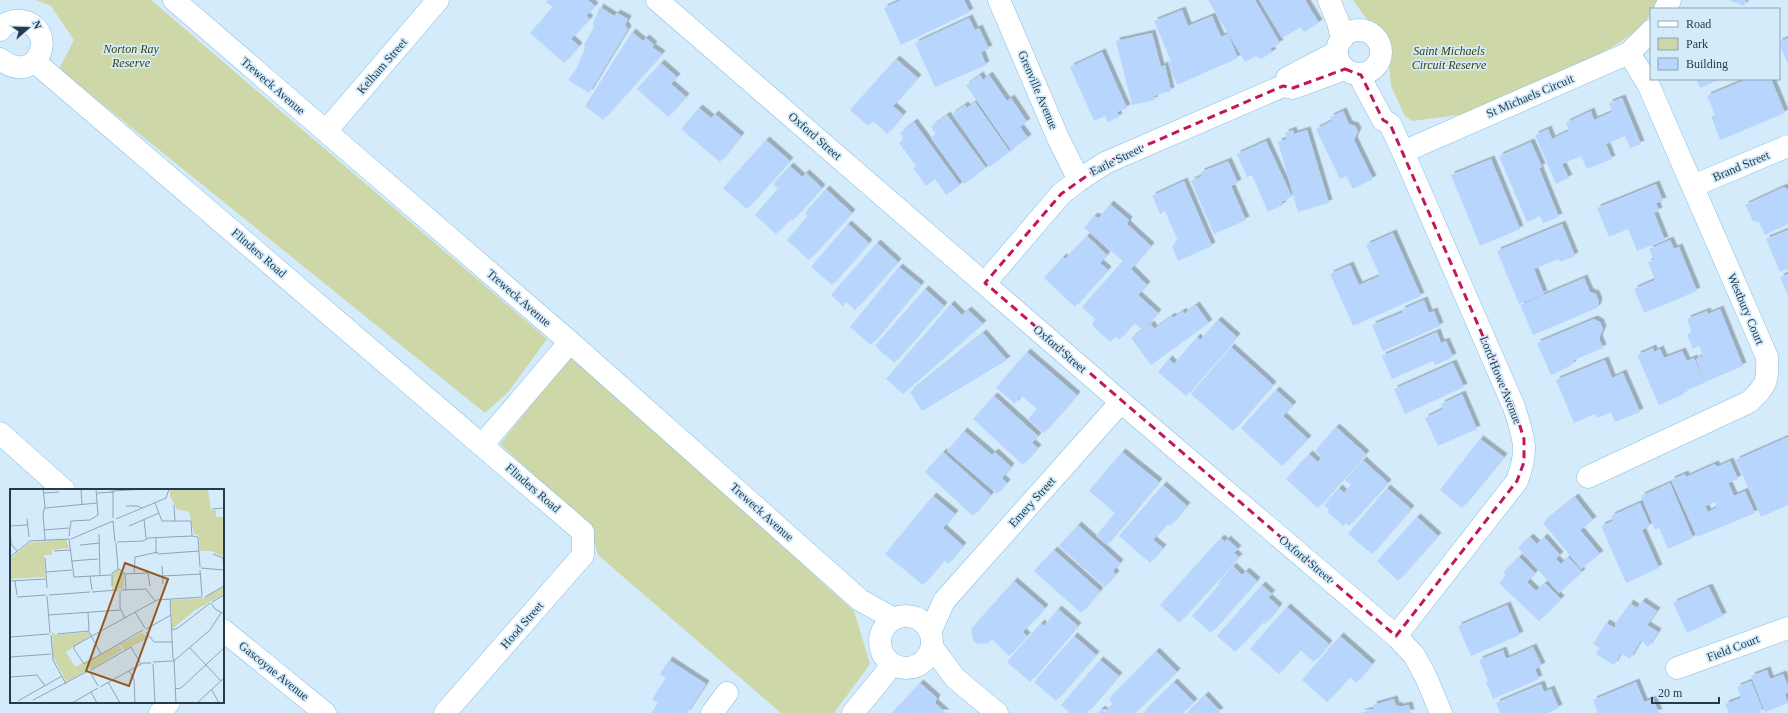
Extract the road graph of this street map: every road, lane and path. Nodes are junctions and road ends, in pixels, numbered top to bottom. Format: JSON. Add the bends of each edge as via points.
{"nodes":[{"id":1,"x":174,"y":0,"type":"edge"},
{"id":2,"x":438,"y":0,"type":"edge"},
{"id":3,"x":657,"y":0,"type":"edge"},
{"id":4,"x":999,"y":0,"type":"edge"},
{"id":5,"x":1329,"y":0,"type":"edge"},
{"id":6,"x":1344,"y":0,"type":"edge"},
{"id":7,"x":0,"y":28,"type":"edge"},
{"id":8,"x":1361,"y":30,"type":"junction"},
{"id":9,"x":1650,"y":32,"type":"edge"},
{"id":10,"x":1630,"y":53,"type":"junction"},
{"id":11,"x":0,"y":59,"type":"edge"},
{"id":12,"x":1352,"y":60,"type":"junction"},
{"id":13,"x":35,"y":62,"type":"junction"},
{"id":14,"x":326,"y":131,"type":"junction"},
{"id":15,"x":1788,"y":146,"type":"edge"},
{"id":16,"x":1403,"y":152,"type":"junction"},
{"id":17,"x":1079,"y":180,"type":"junction"},
{"id":18,"x":1693,"y":186,"type":"junction"},
{"id":19,"x":985,"y":283,"type":"junction"},
{"id":20,"x":570,"y":342,"type":"junction"},
{"id":21,"x":1121,"y":402,"type":"junction"},
{"id":22,"x":0,"y":433,"type":"edge"},
{"id":23,"x":483,"y":444,"type":"junction"},
{"id":24,"x":1588,"y":477,"type":"dead end"},
{"id":25,"x":63,"y":489,"type":"edge"},
{"id":26,"x":584,"y":532,"type":"joint"},
{"id":27,"x":944,"y":601,"type":"junction"},
{"id":28,"x":896,"y":624,"type":"junction"},
{"id":29,"x":1788,"y":628,"type":"edge"},
{"id":30,"x":224,"y":633,"type":"edge"},
{"id":31,"x":1396,"y":636,"type":"junction"},
{"id":32,"x":931,"y":640,"type":"junction"},
{"id":33,"x":920,"y":664,"type":"junction"},
{"id":34,"x":1677,"y":668,"type":"dead end"},
{"id":35,"x":886,"y":674,"type":"dead end"},
{"id":36,"x":955,"y":678,"type":"junction"},
{"id":37,"x":727,"y":693,"type":"dead end"},
{"id":38,"x":168,"y":703,"type":"edge"},
{"id":39,"x":160,"y":713,"type":"edge"},
{"id":40,"x":325,"y":713,"type":"edge"},
{"id":41,"x":445,"y":713,"type":"edge"},
{"id":42,"x":712,"y":713,"type":"edge"},
{"id":43,"x":853,"y":713,"type":"edge"},
{"id":44,"x":997,"y":713,"type":"edge"},
{"id":45,"x":1441,"y":713,"type":"edge"}],
"edges":[{"from":1,"to":14,"type":"street","name":"Treweck Avenue"},
{"from":2,"to":14,"type":"street","name":"Kelham Street"},
{"from":3,"to":19,"type":"street","name":"Oxford Street"},
{"from":4,"to":17,"type":"street","name":"Grenville Avenue","via":[[1058,138]]},
{"from":5,"to":12,"type":"street","name":"Lord Howe Avenue"},
{"from":6,"to":8,"type":"street"},
{"from":7,"to":13,"type":"street","via":[[17,20],[28,22],[38,30],[42,41],[41,53]]},
{"from":8,"to":12,"type":"street","name":"Earle Street","via":[[1350,32]]},
{"from":8,"to":12,"type":"street","via":[[1374,36],[1380,44],[1382,53]]},
{"from":9,"to":10,"type":"street","name":"St Michaels Circuit"},
{"from":10,"to":16,"type":"street","name":"St Michaels Circuit"},
{"from":10,"to":18,"type":"street","name":"Westbury Court","via":[[1648,84]]},
{"from":11,"to":13,"type":"street","via":[[12,67],[25,67]]},
{"from":12,"to":16,"type":"street","name":"Lord Howe Avenue","via":[[1392,116],[1390,124]]},
{"from":12,"to":17,"type":"street","name":"Earle Street","via":[[1293,88],[1283,86],[1104,164]]},
{"from":13,"to":23,"type":"street","name":"Flinders Road"},
{"from":14,"to":20,"type":"street","name":"Treweck Avenue"},
{"from":15,"to":18,"type":"street","name":"Brand Street"},
{"from":16,"to":31,"type":"street","name":"Lord Howe Avenue","via":[[1514,407],[1524,439],[1524,462],[1517,481]]},
{"from":17,"to":19,"type":"street","name":"Earle Street","via":[[1061,194]]},
{"from":18,"to":24,"type":"street","name":"Westbury Court","via":[[1767,357],[1768,377],[1762,389],[1748,402]]},
{"from":19,"to":21,"type":"street","name":"Oxford Street"},
{"from":20,"to":23,"type":"street"},
{"from":20,"to":28,"type":"street","name":"Treweck Avenue","via":[[860,600]]},
{"from":21,"to":27,"type":"street","name":"Emery Street"},
{"from":21,"to":31,"type":"street","name":"Oxford Street"},
{"from":22,"to":25,"type":"street"},
{"from":23,"to":26,"type":"street","name":"Flinders Road"},
{"from":26,"to":41,"type":"street","name":"Hood Street","via":[[583,554]]},
{"from":27,"to":28,"type":"street","name":"Emery Street"},
{"from":27,"to":32,"type":"street","name":"Emery Street"},
{"from":28,"to":32,"type":"street","via":[[923,622]]},
{"from":28,"to":33,"type":"street","via":[[881,647],[885,657],[892,664],[901,667]]},
{"from":29,"to":34,"type":"street","name":"Field Court"},
{"from":30,"to":40,"type":"street","name":"Gascoyne Avenue"},
{"from":31,"to":45,"type":"street","name":"Oxford Street","via":[[1414,655],[1426,676]]},
{"from":32,"to":33,"type":"street","via":[[928,657]]},
{"from":32,"to":36,"type":"street"},
{"from":33,"to":36,"type":"street"},
{"from":35,"to":43,"type":"street"},
{"from":36,"to":44,"type":"street"},
{"from":37,"to":42,"type":"street"},
{"from":38,"to":39,"type":"street"}]}
